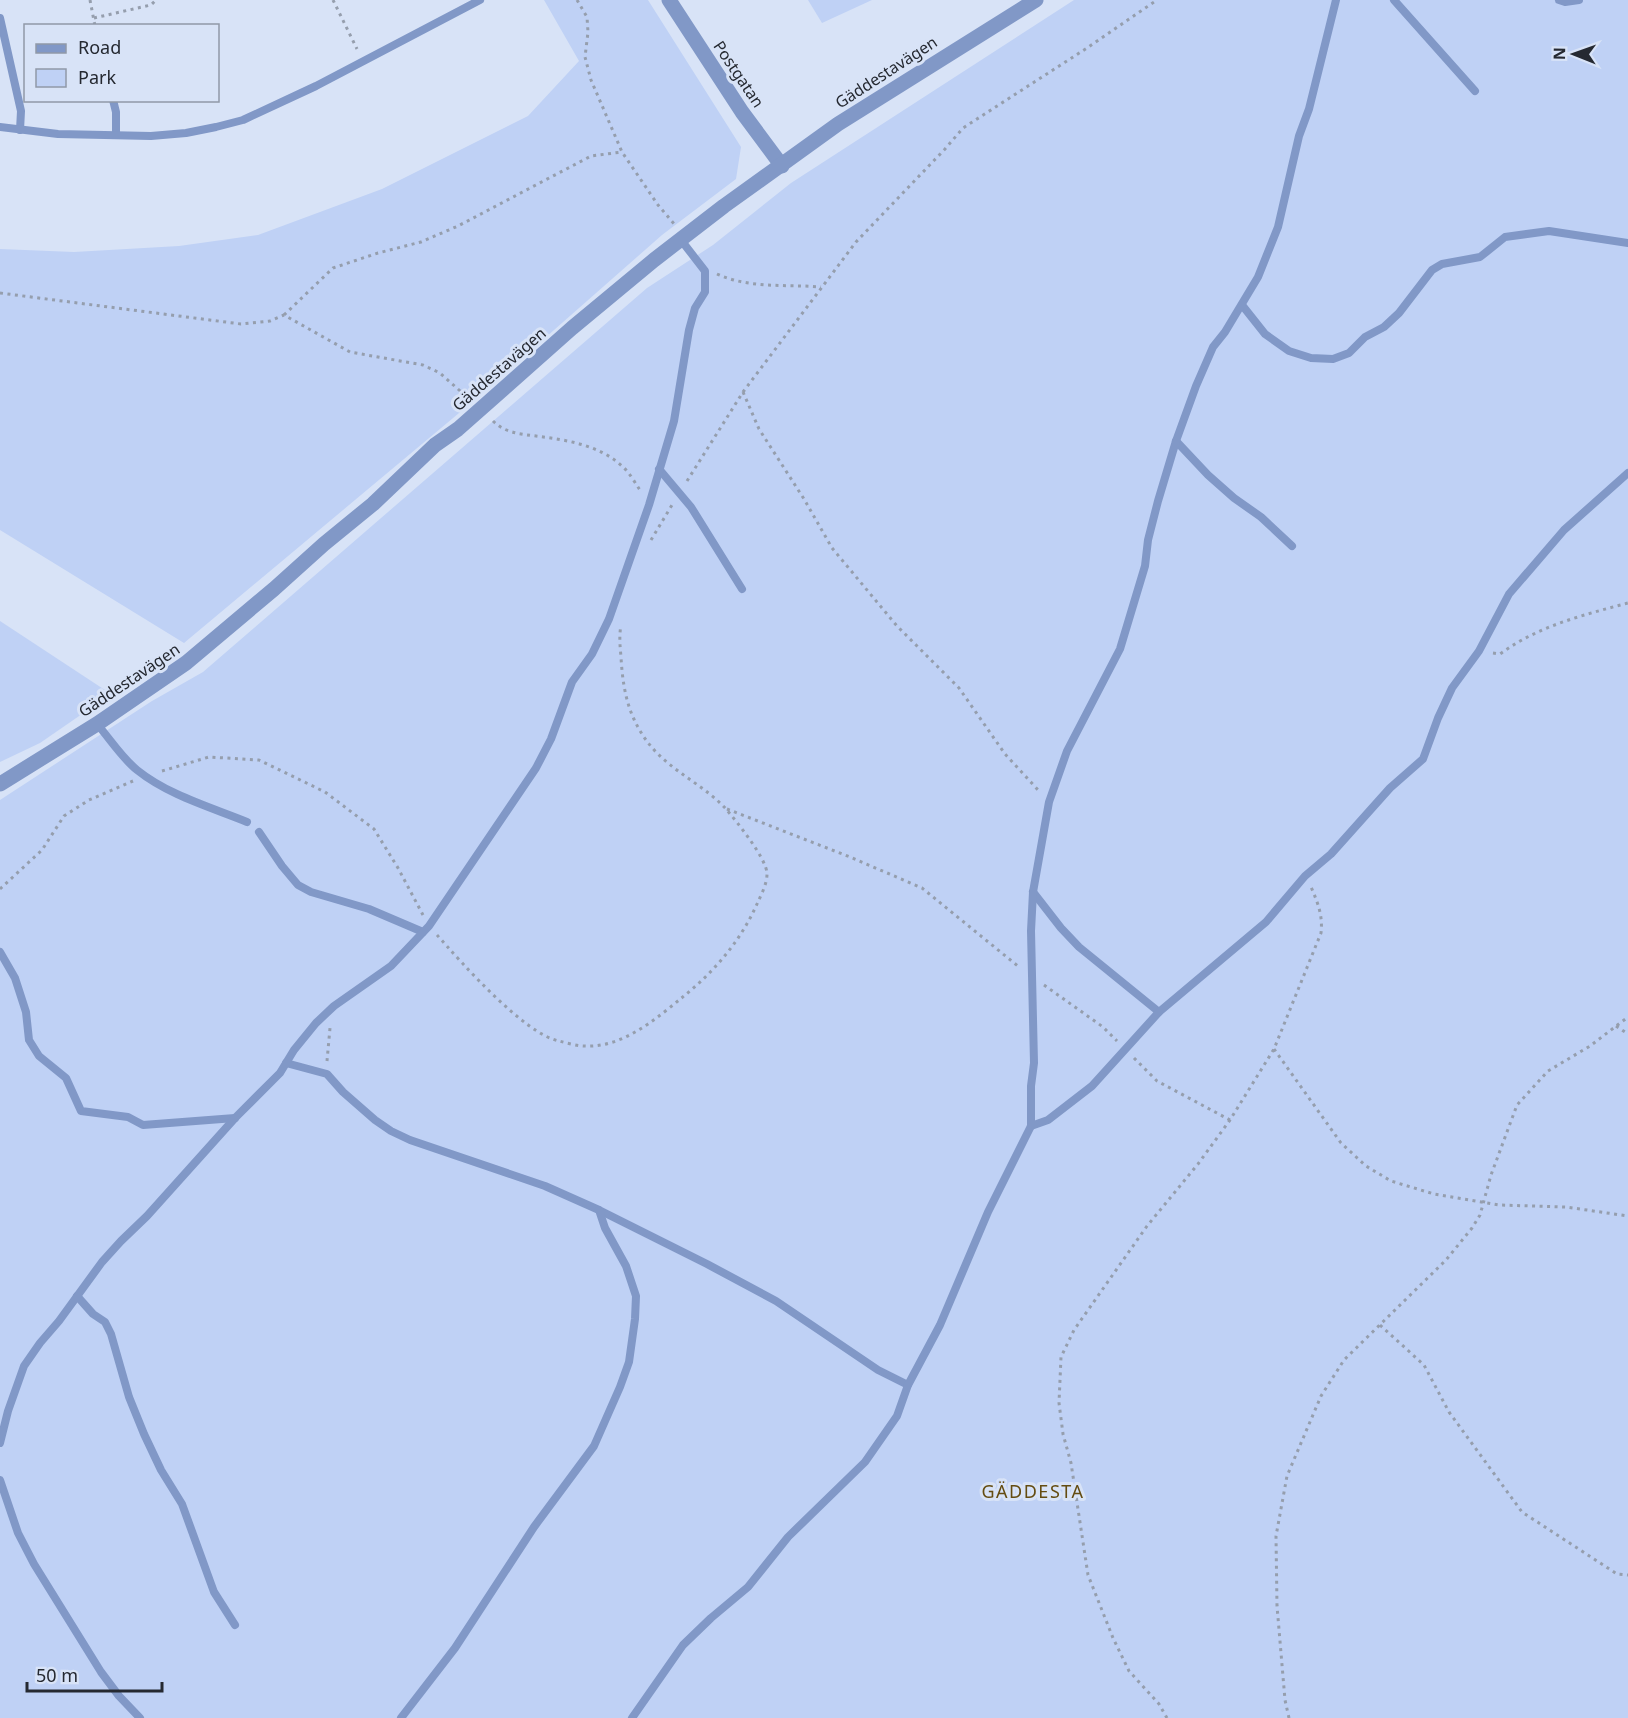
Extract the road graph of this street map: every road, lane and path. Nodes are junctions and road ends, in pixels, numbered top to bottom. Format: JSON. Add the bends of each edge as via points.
{"nodes":[{"id":1,"x":90,"y":0,"type":"edge"},
{"id":2,"x":156,"y":0,"type":"edge"},
{"id":3,"x":333,"y":0,"type":"edge"},
{"id":4,"x":457,"y":0,"type":"edge"},
{"id":5,"x":480,"y":0,"type":"edge"},
{"id":6,"x":577,"y":0,"type":"edge"},
{"id":7,"x":669,"y":0,"type":"edge"},
{"id":8,"x":1036,"y":0,"type":"edge"},
{"id":9,"x":1336,"y":0,"type":"edge"},
{"id":10,"x":1394,"y":0,"type":"edge"},
{"id":11,"x":1559,"y":0,"type":"edge"},
{"id":12,"x":1579,"y":0,"type":"edge"},
{"id":13,"x":463,"y":10,"type":"junction"},
{"id":14,"x":0,"y":18,"type":"edge"},
{"id":15,"x":94,"y":18,"type":"junction"},
{"id":16,"x":95,"y":24,"type":"edge"},
{"id":17,"x":363,"y":62,"type":"junction"},
{"id":18,"x":1475,"y":91,"type":"dead end"},
{"id":19,"x":114,"y":102,"type":"edge"},
{"id":20,"x":0,"y":126,"type":"edge"},
{"id":21,"x":20,"y":130,"type":"junction"},
{"id":22,"x":116,"y":135,"type":"junction"},
{"id":23,"x":622,"y":152,"type":"junction"},
{"id":24,"x":782,"y":166,"type":"junction"},
{"id":25,"x":681,"y":240,"type":"junction"},
{"id":26,"x":1628,"y":243,"type":"edge"},
{"id":27,"x":701,"y":266,"type":"junction"},
{"id":28,"x":821,"y":287,"type":"dead end"},
{"id":29,"x":0,"y":293,"type":"edge"},
{"id":30,"x":1242,"y":305,"type":"junction"},
{"id":31,"x":284,"y":315,"type":"junction"},
{"id":32,"x":743,"y":392,"type":"dead end"},
{"id":33,"x":480,"y":409,"type":"junction"},
{"id":34,"x":1176,"y":441,"type":"junction"},
{"id":35,"x":659,"y":469,"type":"junction"},
{"id":36,"x":1628,"y":473,"type":"edge"},
{"id":37,"x":649,"y":505,"type":"junction"},
{"id":38,"x":1292,"y":546,"type":"dead end"},
{"id":39,"x":742,"y":589,"type":"dead end"},
{"id":40,"x":1628,"y":603,"type":"edge"},
{"id":41,"x":1479,"y":651,"type":"junction"},
{"id":42,"x":97,"y":724,"type":"junction"},
{"id":43,"x":0,"y":784,"type":"edge"},
{"id":44,"x":1048,"y":802,"type":"junction"},
{"id":45,"x":725,"y":808,"type":"dead end"},
{"id":46,"x":247,"y":822,"type":"dead end"},
{"id":47,"x":258,"y":832,"type":"dead end"},
{"id":48,"x":1305,"y":876,"type":"junction"},
{"id":49,"x":1033,"y":892,"type":"junction"},
{"id":50,"x":423,"y":932,"type":"junction"},
{"id":51,"x":0,"y":952,"type":"edge"},
{"id":52,"x":1032,"y":976,"type":"junction"},
{"id":53,"x":334,"y":1006,"type":"junction"},
{"id":54,"x":1159,"y":1012,"type":"junction"},
{"id":55,"x":1628,"y":1017,"type":"edge"},
{"id":56,"x":1616,"y":1026,"type":"junction"},
{"id":57,"x":1628,"y":1034,"type":"edge"},
{"id":58,"x":1125,"y":1049,"type":"junction"},
{"id":59,"x":1274,"y":1049,"type":"junction"},
{"id":60,"x":286,"y":1063,"type":"junction"},
{"id":61,"x":327,"y":1074,"type":"junction"},
{"id":62,"x":236,"y":1118,"type":"junction"},
{"id":63,"x":1230,"y":1120,"type":"junction"},
{"id":64,"x":1031,"y":1126,"type":"junction"},
{"id":65,"x":1482,"y":1202,"type":"junction"},
{"id":66,"x":599,"y":1210,"type":"junction"},
{"id":67,"x":1628,"y":1216,"type":"edge"},
{"id":68,"x":77,"y":1296,"type":"junction"},
{"id":69,"x":1380,"y":1325,"type":"junction"},
{"id":70,"x":908,"y":1385,"type":"junction"},
{"id":71,"x":0,"y":1443,"type":"edge"},
{"id":72,"x":0,"y":1480,"type":"edge"},
{"id":73,"x":1628,"y":1575,"type":"edge"},
{"id":74,"x":235,"y":1625,"type":"dead end"},
{"id":75,"x":140,"y":1718,"type":"edge"},
{"id":76,"x":401,"y":1718,"type":"edge"},
{"id":77,"x":632,"y":1718,"type":"edge"},
{"id":78,"x":1167,"y":1718,"type":"edge"},
{"id":79,"x":1289,"y":1718,"type":"edge"}],
"edges":[{"from":1,"to":15,"type":"path"},
{"from":2,"to":15,"type":"path","via":[[152,5]]},
{"from":3,"to":17,"type":"path"},
{"from":4,"to":13,"type":"lane"},
{"from":5,"to":13,"type":"lane"},
{"from":6,"to":23,"type":"path","via":[[587,17],[585,57],[591,80]]},
{"from":7,"to":24,"type":"street","name":"Postgatan"},
{"from":8,"to":24,"type":"street","name":"Gäddestavägen","via":[[838,124]]},
{"from":9,"to":30,"type":"lane","via":[[1278,226]]},
{"from":10,"to":18,"type":"lane"},
{"from":11,"to":12,"type":"lane"},
{"from":13,"to":17,"type":"lane"},
{"from":14,"to":21,"type":"lane","via":[[21,111]]},
{"from":15,"to":16,"type":"path"},
{"from":17,"to":22,"type":"lane","via":[[243,120],[186,133]]},
{"from":19,"to":22,"type":"lane"},
{"from":20,"to":21,"type":"lane"},
{"from":21,"to":22,"type":"lane"},
{"from":23,"to":25,"type":"path","via":[[674,223]]},
{"from":23,"to":31,"type":"path","via":[[591,156],[421,242],[333,268]]},
{"from":24,"to":25,"type":"street","name":"Gäddestavägen"},
{"from":25,"to":27,"type":"lane"},
{"from":25,"to":33,"type":"street","name":"Gäddestavägen"},
{"from":26,"to":30,"type":"lane","via":[[1549,231],[1505,237],[1480,257],[1442,264],[1432,270],[1399,313],[1349,353],[1333,359],[1289,351],[1265,334]]},
{"from":27,"to":28,"type":"path","via":[[732,281]]},
{"from":27,"to":35,"type":"lane","via":[[705,271],[705,292],[695,308],[689,330],[674,421]]},
{"from":29,"to":31,"type":"path","via":[[241,324],[270,321]]},
{"from":30,"to":34,"type":"lane","via":[[1213,347]]},
{"from":31,"to":33,"type":"path","via":[[350,352],[423,365],[440,373]]},
{"from":32,"to":44,"type":"path","via":[[759,429],[832,548],[897,626],[958,688],[1005,754]]},
{"from":33,"to":37,"type":"path","via":[[501,429],[601,450],[624,468]]},
{"from":33,"to":42,"type":"street","name":"Gäddestavägen","via":[[186,663]]},
{"from":34,"to":38,"type":"lane","via":[[1208,475]]},
{"from":34,"to":44,"type":"lane","via":[[1120,649],[1067,751]]},
{"from":35,"to":37,"type":"lane"},
{"from":35,"to":39,"type":"lane","via":[[691,507]]},
{"from":36,"to":41,"type":"lane","via":[[1564,530],[1509,594]]},
{"from":37,"to":50,"type":"lane","via":[[609,619],[592,654],[572,682],[536,768]]},
{"from":40,"to":41,"type":"path","via":[[1542,630],[1518,640],[1500,654]]},
{"from":41,"to":48,"type":"lane","via":[[1452,688],[1423,759]]},
{"from":42,"to":43,"type":"street","name":"Gäddestavägen"},
{"from":42,"to":46,"type":"lane","via":[[145,776],[173,792]]},
{"from":44,"to":49,"type":"lane"},
{"from":45,"to":52,"type":"path","via":[[922,888]]},
{"from":47,"to":50,"type":"lane","via":[[298,885]]},
{"from":48,"to":54,"type":"lane","via":[[1266,922]]},
{"from":48,"to":59,"type":"path","via":[[1318,902],[1321,933]]},
{"from":49,"to":52,"type":"lane"},
{"from":49,"to":54,"type":"lane","via":[[1079,947]]},
{"from":50,"to":53,"type":"lane","via":[[391,966]]},
{"from":51,"to":62,"type":"lane","via":[[15,978],[26,1012],[29,1040],[39,1056],[66,1078],[81,1111],[128,1117],[143,1125]]},
{"from":52,"to":58,"type":"path","via":[[1102,1027]]},
{"from":52,"to":64,"type":"lane"},
{"from":53,"to":60,"type":"lane"},
{"from":53,"to":61,"type":"path"},
{"from":54,"to":58,"type":"lane"},
{"from":55,"to":56,"type":"path"},
{"from":56,"to":57,"type":"path"},
{"from":56,"to":65,"type":"path","via":[[1548,1071],[1517,1105]]},
{"from":58,"to":63,"type":"path","via":[[1157,1081]]},
{"from":58,"to":64,"type":"lane","via":[[1084,1093],[1048,1120]]},
{"from":59,"to":63,"type":"path"},
{"from":59,"to":65,"type":"path","via":[[1341,1143],[1366,1166],[1391,1181]]},
{"from":60,"to":61,"type":"lane"},
{"from":60,"to":62,"type":"lane"},
{"from":61,"to":66,"type":"lane","via":[[343,1092],[400,1136],[544,1186]]},
{"from":62,"to":68,"type":"lane","via":[[120,1241]]},
{"from":63,"to":78,"type":"path","via":[[1140,1235],[1074,1330],[1061,1357],[1059,1403],[1088,1575],[1129,1671]]},
{"from":64,"to":70,"type":"lane","via":[[988,1212],[940,1325]]},
{"from":65,"to":67,"type":"path","via":[[1566,1207]]},
{"from":65,"to":69,"type":"path","via":[[1480,1215],[1460,1245]]},
{"from":66,"to":70,"type":"lane","via":[[776,1301]]},
{"from":66,"to":76,"type":"lane","via":[[636,1296],[629,1362],[620,1387],[594,1446],[534,1527],[455,1648]]},
{"from":68,"to":71,"type":"lane","via":[[24,1366]]},
{"from":68,"to":74,"type":"lane","via":[[105,1322],[111,1334],[144,1434],[182,1504],[214,1592]]},
{"from":69,"to":73,"type":"path","via":[[1424,1365],[1449,1412],[1522,1512],[1617,1574]]},
{"from":69,"to":79,"type":"path","via":[[1344,1360],[1321,1396],[1287,1476],[1276,1536],[1277,1606]]},
{"from":70,"to":77,"type":"lane","via":[[897,1416],[865,1461],[788,1537],[748,1587],[683,1645]]},
{"from":72,"to":75,"type":"lane","via":[[18,1533],[34,1564],[101,1672]]}]}
